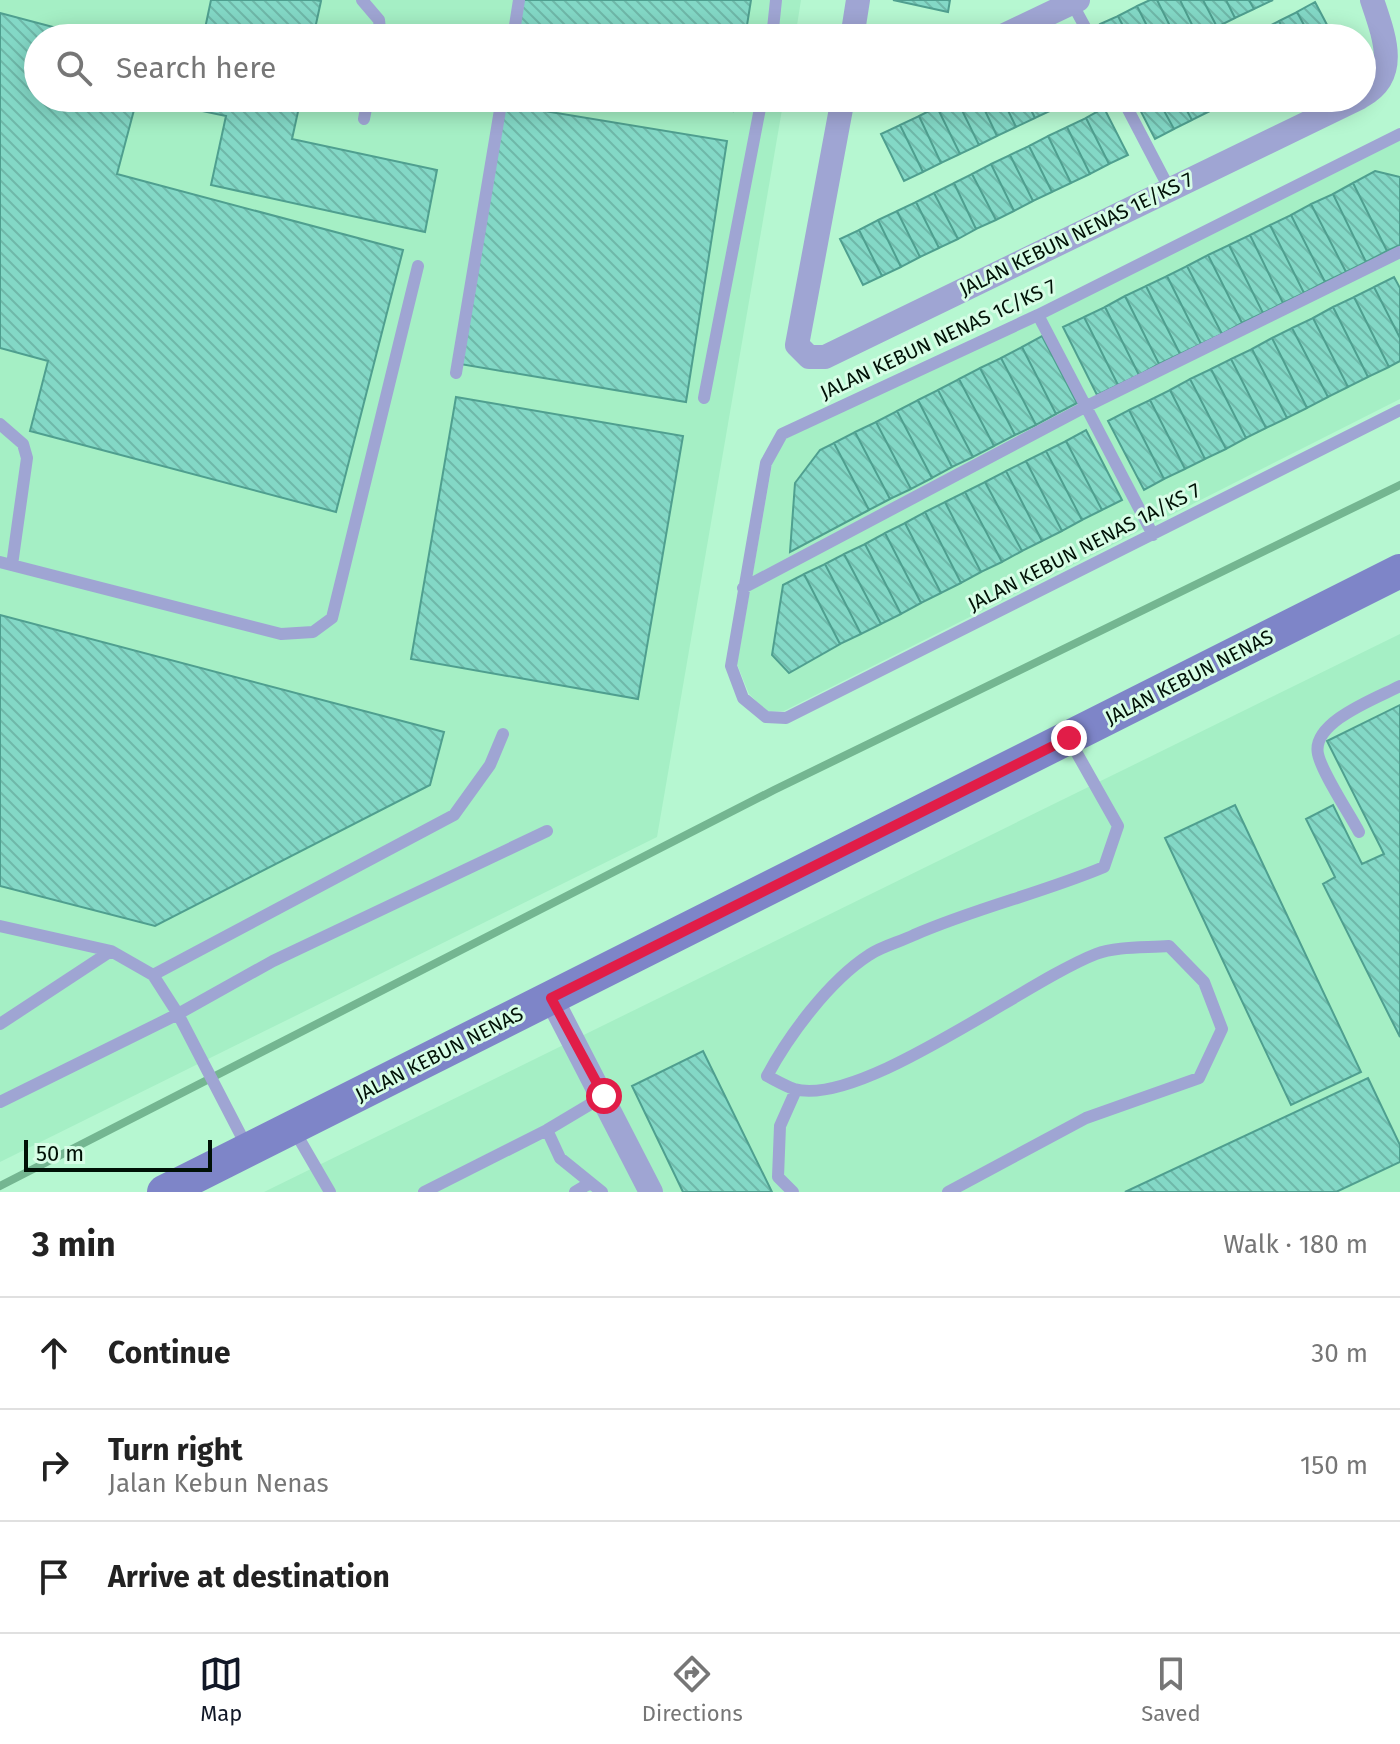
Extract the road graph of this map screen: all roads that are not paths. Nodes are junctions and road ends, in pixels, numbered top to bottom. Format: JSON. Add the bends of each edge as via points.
{"nodes":[{"id":1,"x":362,"y":0,"type":"edge"},
{"id":2,"x":519,"y":0,"type":"edge"},
{"id":3,"x":776,"y":0,"type":"edge"},
{"id":4,"x":858,"y":0,"type":"edge"},
{"id":5,"x":1372,"y":0,"type":"edge"},
{"id":6,"x":1074,"y":1,"type":"edge"},
{"id":7,"x":379,"y":24,"type":"edge"},
{"id":8,"x":515,"y":24,"type":"edge"},
{"id":9,"x":773,"y":24,"type":"edge"},
{"id":10,"x":854,"y":24,"type":"edge"},
{"id":11,"x":1027,"y":24,"type":"edge"},
{"id":12,"x":1085,"y":24,"type":"edge"},
{"id":13,"x":1376,"y":86,"type":"edge"},
{"id":14,"x":365,"y":112,"type":"edge"},
{"id":15,"x":500,"y":112,"type":"edge"},
{"id":16,"x":759,"y":112,"type":"edge"},
{"id":17,"x":841,"y":112,"type":"edge"},
{"id":18,"x":1129,"y":112,"type":"edge"},
{"id":19,"x":1329,"y":112,"type":"edge"},
{"id":20,"x":364,"y":119,"type":"dead end"},
{"id":21,"x":1400,"y":134,"type":"edge"},
{"id":22,"x":1169,"y":188,"type":"junction"},
{"id":23,"x":1400,"y":252,"type":"edge"},
{"id":24,"x":418,"y":266,"type":"dead end"},
{"id":25,"x":1038,"y":315,"type":"junction"},
{"id":26,"x":456,"y":373,"type":"dead end"},
{"id":27,"x":704,"y":398,"type":"dead end"},
{"id":28,"x":1085,"y":407,"type":"junction"},
{"id":29,"x":1400,"y":410,"type":"edge"},
{"id":30,"x":0,"y":424,"type":"edge"},
{"id":31,"x":1153,"y":535,"type":"junction"},
{"id":32,"x":6,"y":564,"type":"edge"},
{"id":33,"x":1400,"y":571,"type":"edge"},
{"id":34,"x":743,"y":588,"type":"junction"},
{"id":35,"x":1400,"y":686,"type":"edge"},
{"id":36,"x":786,"y":718,"type":"joint"},
{"id":37,"x":503,"y":734,"type":"dead end"},
{"id":38,"x":1069,"y":738,"type":"junction"},
{"id":39,"x":547,"y":831,"type":"dead end"},
{"id":40,"x":1359,"y":832,"type":"dead end"},
{"id":41,"x":0,"y":926,"type":"edge"},
{"id":42,"x":111,"y":951,"type":"junction"},
{"id":43,"x":153,"y":975,"type":"junction"},
{"id":44,"x":551,"y":998,"type":"junction"},
{"id":45,"x":178,"y":1014,"type":"junction"},
{"id":46,"x":0,"y":1024,"type":"edge"},
{"id":47,"x":796,"y":1090,"type":"junction"},
{"id":48,"x":604,"y":1096,"type":"junction"},
{"id":49,"x":0,"y":1102,"type":"edge"},
{"id":50,"x":293,"y":1127,"type":"junction"},
{"id":51,"x":547,"y":1130,"type":"junction"},
{"id":52,"x":249,"y":1149,"type":"junction"},
{"id":53,"x":590,"y":1183,"type":"junction"},
{"id":54,"x":164,"y":1192,"type":"edge"},
{"id":55,"x":330,"y":1192,"type":"edge"},
{"id":56,"x":424,"y":1192,"type":"edge"},
{"id":57,"x":575,"y":1192,"type":"edge"},
{"id":58,"x":602,"y":1192,"type":"edge"},
{"id":59,"x":651,"y":1192,"type":"edge"},
{"id":60,"x":793,"y":1192,"type":"edge"},
{"id":61,"x":948,"y":1192,"type":"edge"}],
"edges":[{"from":1,"to":7,"type":"lane"},
{"from":2,"to":8,"type":"lane"},
{"from":3,"to":9,"type":"lane"},
{"from":4,"to":10,"type":"street"},
{"from":5,"to":13,"type":"street","via":[[1391,55],[1387,77]]},
{"from":6,"to":11,"type":"street"},
{"from":6,"to":12,"type":"lane"},
{"from":14,"to":20,"type":"lane"},
{"from":15,"to":26,"type":"lane"},
{"from":16,"to":27,"type":"lane"},
{"from":17,"to":22,"type":"street","name":"JALAN KEBUN NENAS 1E/KS 7","via":[[797,345],[809,357],[825,357]]},
{"from":18,"to":22,"type":"lane"},
{"from":19,"to":22,"type":"street","name":"JALAN KEBUN NENAS 1E/KS 7"},
{"from":21,"to":25,"type":"lane","name":"JALAN KEBUN NENAS 1C/KS 7"},
{"from":23,"to":28,"type":"lane"},
{"from":24,"to":32,"type":"lane","via":[[332,618],[313,632],[281,634]]},
{"from":25,"to":28,"type":"lane"},
{"from":25,"to":34,"type":"lane","name":"JALAN KEBUN NENAS 1C/KS 7","via":[[782,434],[766,463]]},
{"from":28,"to":31,"type":"lane"},
{"from":28,"to":34,"type":"lane"},
{"from":29,"to":31,"type":"lane","name":"JALAN KEBUN NENAS 1A/KS 7"},
{"from":30,"to":32,"type":"lane","via":[[23,444],[27,458]]},
{"from":31,"to":36,"type":"lane","name":"JALAN KEBUN NENAS 1A/KS 7"},
{"from":33,"to":38,"type":"street","name":"JALAN KEBUN NENAS"},
{"from":34,"to":36,"type":"lane","name":"JALAN KEBUN NENAS 1C/KS 7","via":[[731,666],[743,698],[766,717]]},
{"from":35,"to":40,"type":"lane","via":[[1331,723],[1319,738],[1318,754]]},
{"from":37,"to":43,"type":"lane","via":[[490,765],[454,815]]},
{"from":38,"to":44,"type":"street","name":"JALAN KEBUN NENAS"},
{"from":38,"to":47,"type":"lane","via":[[1118,826],[1104,867],[951,919],[869,955],[785,1041],[767,1076]]},
{"from":39,"to":45,"type":"lane","via":[[273,961]]},
{"from":41,"to":42,"type":"lane"},
{"from":42,"to":43,"type":"lane"},
{"from":42,"to":46,"type":"lane"},
{"from":43,"to":45,"type":"lane"},
{"from":44,"to":48,"type":"street"},
{"from":44,"to":50,"type":"street","name":"JALAN KEBUN NENAS"},
{"from":45,"to":49,"type":"lane"},
{"from":45,"to":52,"type":"lane"},
{"from":47,"to":60,"type":"lane","via":[[780,1126],[778,1177]]},
{"from":47,"to":61,"type":"lane","via":[[853,1085],[1099,952],[1169,946],[1204,982],[1222,1029],[1199,1078],[1086,1118]]},
{"from":48,"to":51,"type":"lane"},
{"from":48,"to":59,"type":"street"},
{"from":50,"to":52,"type":"street","name":"JALAN KEBUN NENAS"},
{"from":50,"to":55,"type":"lane"},
{"from":51,"to":53,"type":"lane","via":[[560,1158]]},
{"from":51,"to":56,"type":"lane"},
{"from":52,"to":54,"type":"street","name":"JALAN KEBUN NENAS"},
{"from":53,"to":57,"type":"lane"},
{"from":53,"to":58,"type":"lane"}]}
